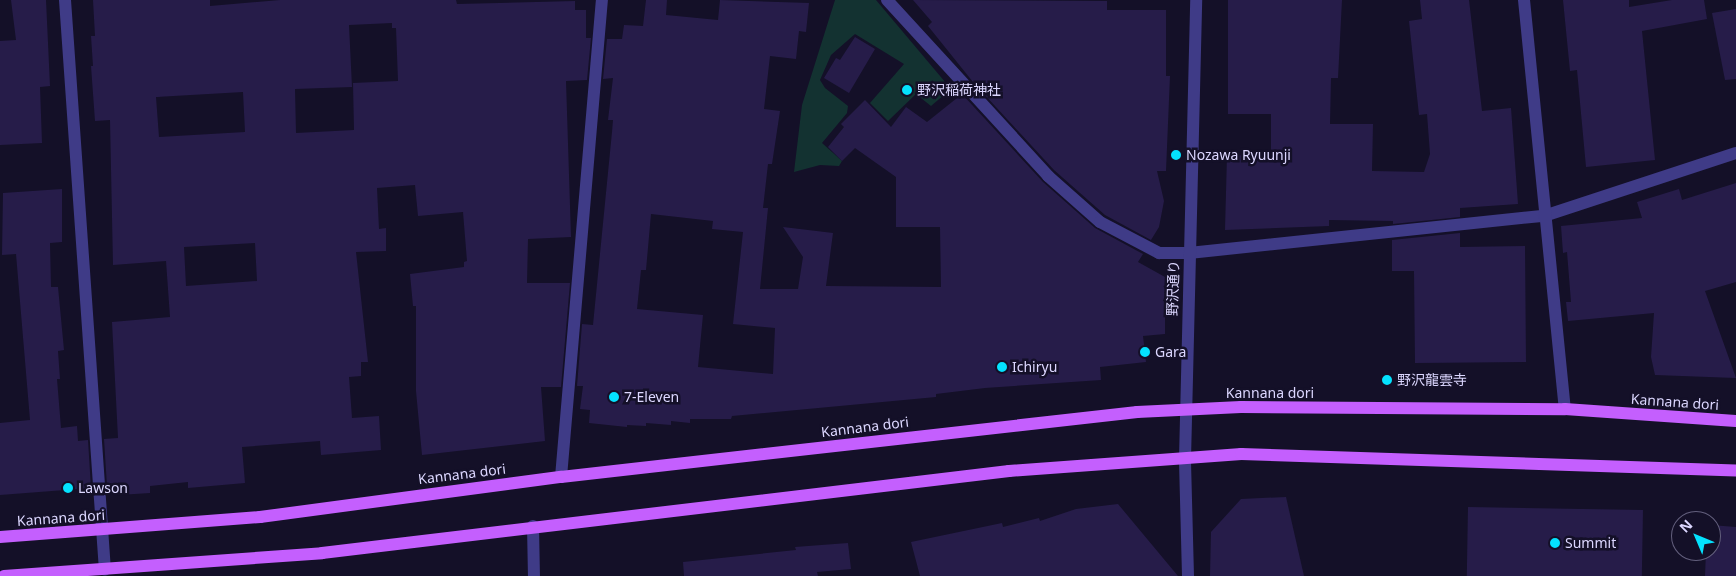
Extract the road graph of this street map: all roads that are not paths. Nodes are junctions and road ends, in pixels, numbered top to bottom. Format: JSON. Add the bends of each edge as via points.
{"nodes":[{"id":1,"x":65,"y":0,"type":"edge"},
{"id":2,"x":602,"y":0,"type":"edge"},
{"id":3,"x":887,"y":0,"type":"edge"},
{"id":4,"x":1196,"y":0,"type":"edge"},
{"id":5,"x":1524,"y":0,"type":"edge"},
{"id":6,"x":1736,"y":153,"type":"edge"},
{"id":7,"x":1544,"y":216,"type":"junction"},
{"id":8,"x":1189,"y":253,"type":"junction"},
{"id":9,"x":1565,"y":409,"type":"junction"},
{"id":10,"x":1186,"y":410,"type":"junction"},
{"id":11,"x":1736,"y":422,"type":"edge"},
{"id":12,"x":1185,"y":459,"type":"junction"},
{"id":13,"x":1736,"y":470,"type":"edge"},
{"id":14,"x":560,"y":477,"type":"junction"},
{"id":15,"x":533,"y":526,"type":"junction"},
{"id":16,"x":103,"y":529,"type":"junction"},
{"id":17,"x":0,"y":537,"type":"edge"},
{"id":18,"x":105,"y":570,"type":"junction"},
{"id":19,"x":4,"y":576,"type":"edge"},
{"id":20,"x":534,"y":576,"type":"edge"},
{"id":21,"x":1188,"y":576,"type":"edge"}],
"edges":[{"from":1,"to":16,"type":"street"},
{"from":2,"to":14,"type":"street"},
{"from":3,"to":8,"type":"street","via":[[1048,176],[1100,222],[1159,253]]},
{"from":4,"to":8,"type":"street","name":"野沢通り"},
{"from":5,"to":7,"type":"street"},
{"from":6,"to":7,"type":"street"},
{"from":7,"to":8,"type":"street"},
{"from":7,"to":9,"type":"street"},
{"from":8,"to":10,"type":"street","name":"野沢通り"},
{"from":9,"to":10,"type":"main road","name":"Kannana dori","via":[[1241,407]]},
{"from":9,"to":11,"type":"main road","name":"Kannana dori"},
{"from":10,"to":12,"type":"street","name":"野沢通り"},
{"from":10,"to":14,"type":"main road","name":"Kannana dori","via":[[962,430]]},
{"from":12,"to":13,"type":"main road","via":[[1241,454]]},
{"from":12,"to":15,"type":"main road","via":[[1009,471]]},
{"from":12,"to":21,"type":"street","name":"野沢通り"},
{"from":14,"to":16,"type":"main road","name":"Kannana dori","via":[[260,517]]},
{"from":15,"to":18,"type":"main road","via":[[322,553]]},
{"from":15,"to":20,"type":"street"},
{"from":16,"to":17,"type":"main road","name":"Kannana dori"},
{"from":16,"to":18,"type":"street"},
{"from":18,"to":19,"type":"main road"}]}
